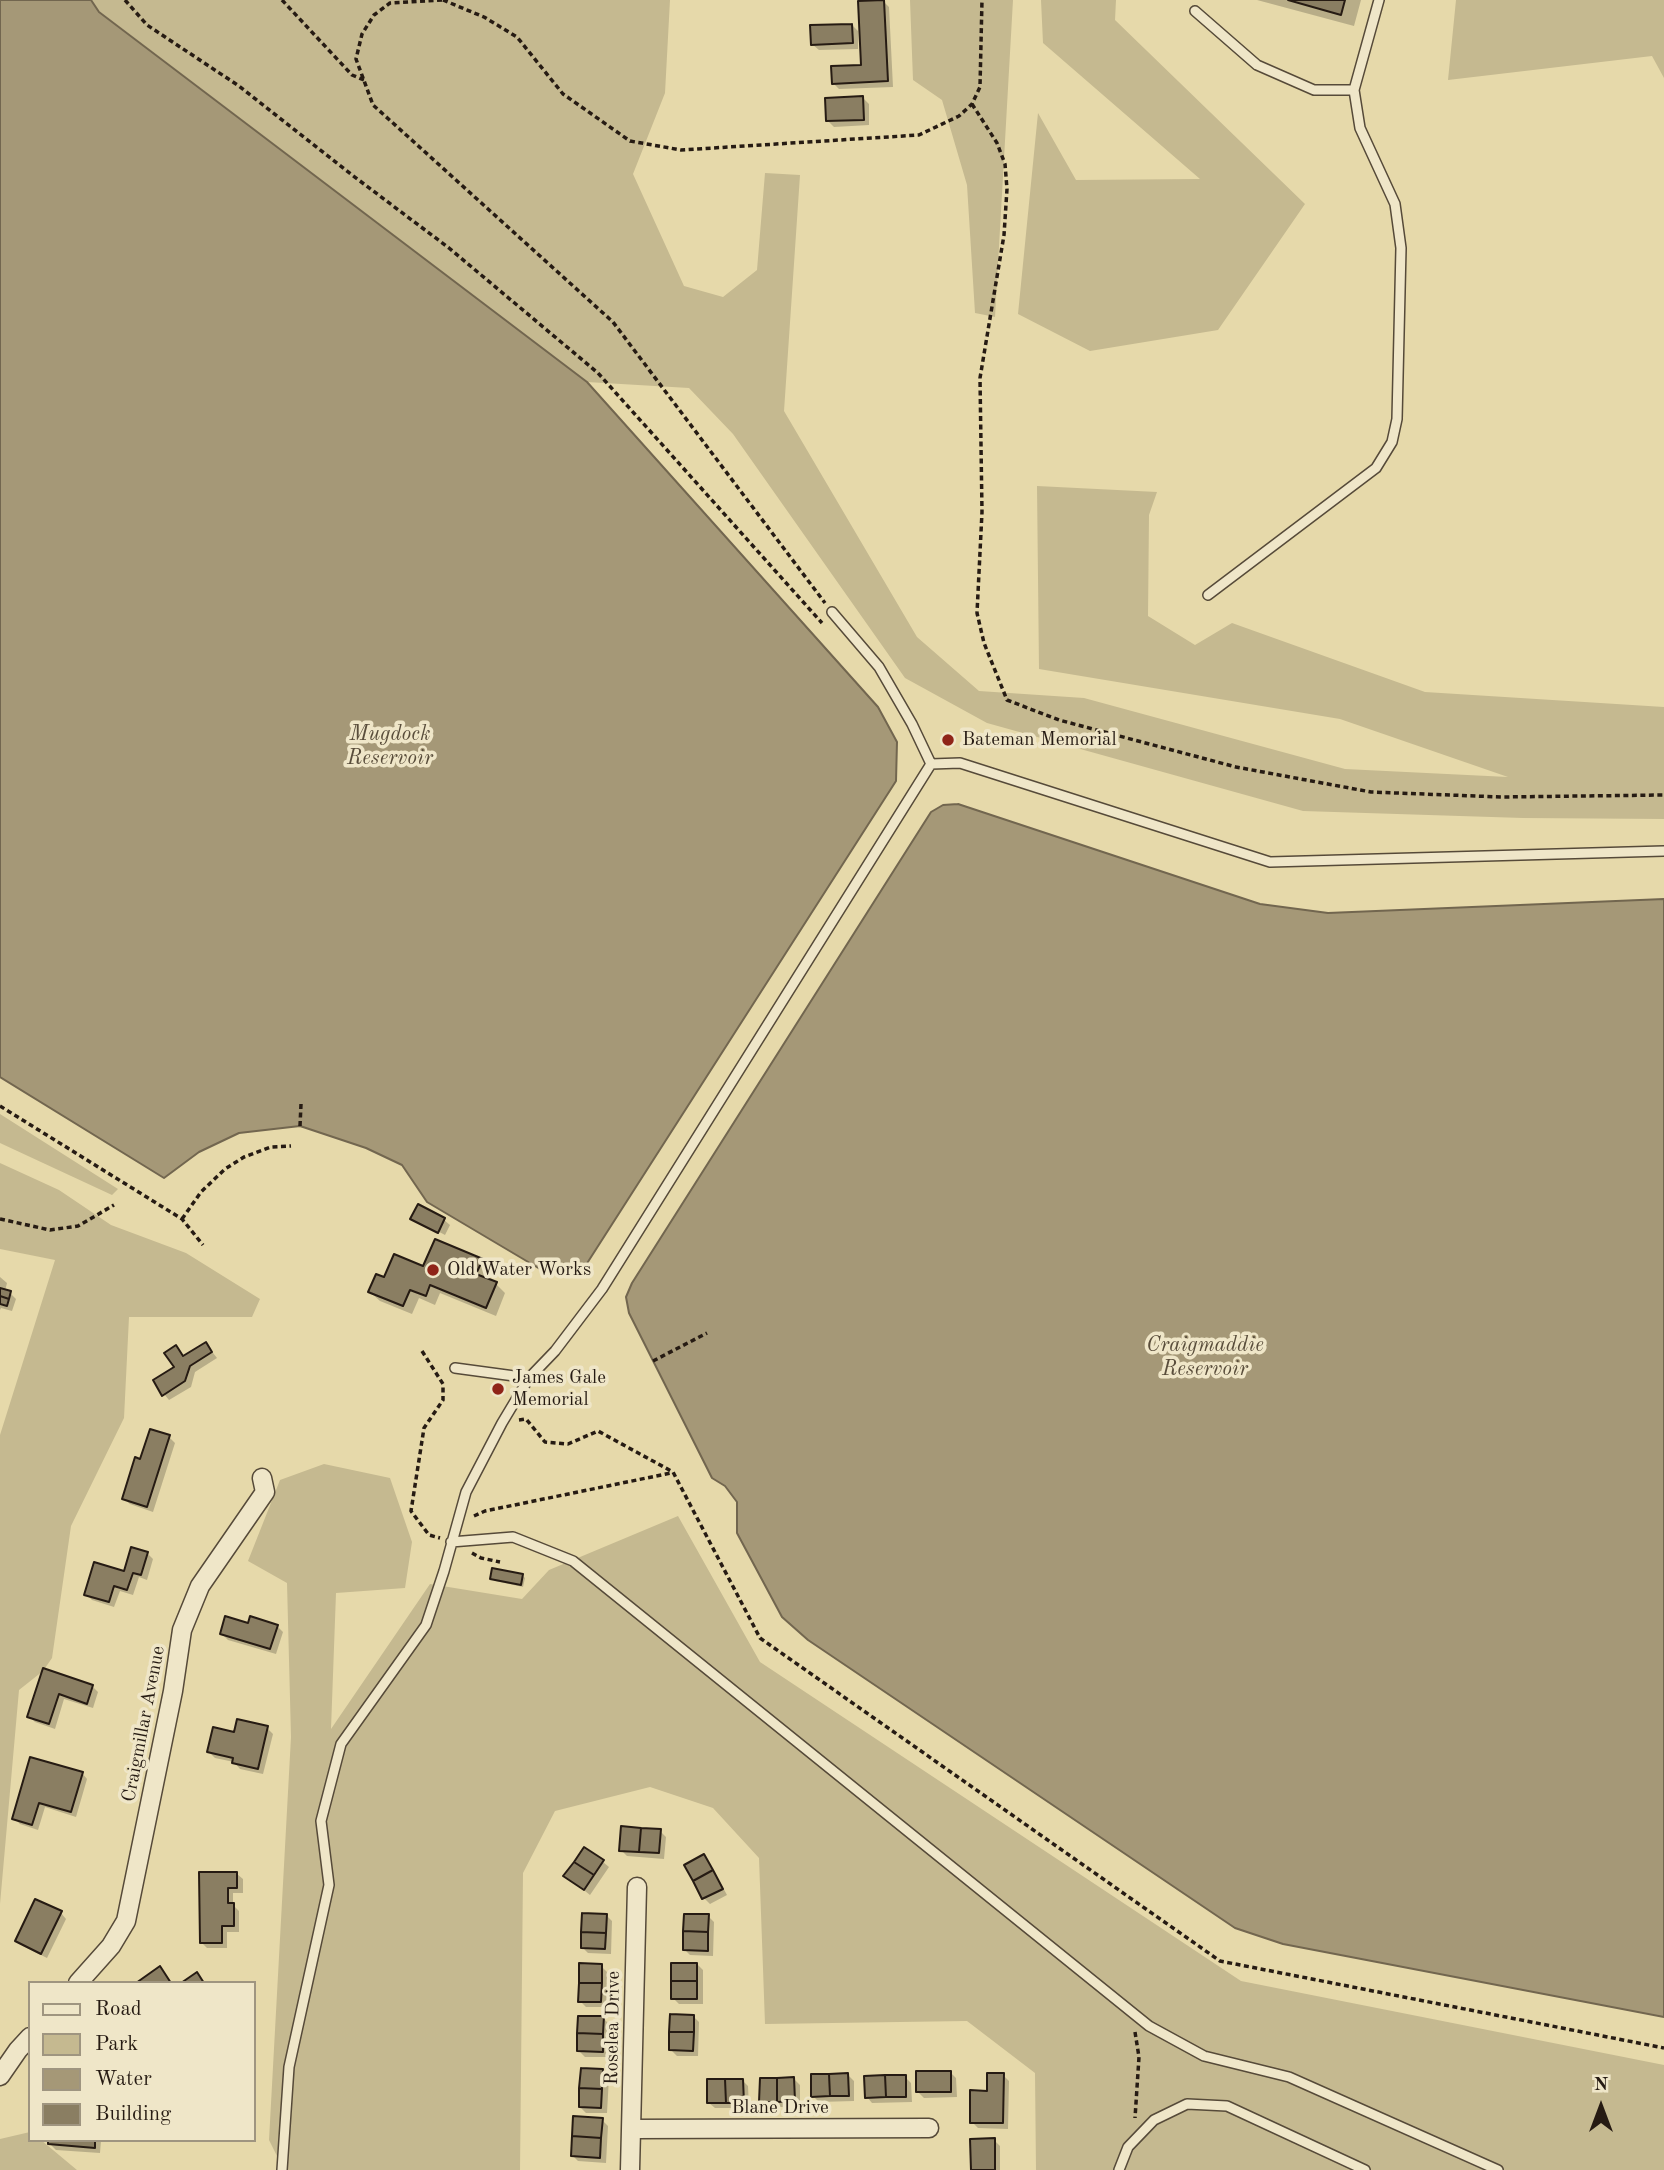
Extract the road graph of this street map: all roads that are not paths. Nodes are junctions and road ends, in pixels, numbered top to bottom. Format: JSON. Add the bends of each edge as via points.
{"nodes":[{"id":1,"x":1380,"y":0,"type":"edge"},
{"id":2,"x":1195,"y":11,"type":"dead end"},
{"id":3,"x":1354,"y":90,"type":"junction"},
{"id":4,"x":1208,"y":595,"type":"dead end"},
{"id":5,"x":832,"y":612,"type":"road end"},
{"id":6,"x":931,"y":764,"type":"junction"},
{"id":7,"x":1664,"y":851,"type":"edge"},
{"id":8,"x":455,"y":1368,"type":"dead end"},
{"id":9,"x":529,"y":1378,"type":"junction"},
{"id":10,"x":262,"y":1478,"type":"dead end"},
{"id":11,"x":451,"y":1542,"type":"junction"},
{"id":12,"x":637,"y":1887,"type":"dead end"},
{"id":13,"x":80,"y":1981,"type":"edge"},
{"id":14,"x":28,"y":2039,"type":"edge"},
{"id":15,"x":0,"y":2076,"type":"edge"},
{"id":16,"x":929,"y":2128,"type":"dead end"},
{"id":17,"x":632,"y":2129,"type":"junction"},
{"id":18,"x":282,"y":2170,"type":"edge"},
{"id":19,"x":630,"y":2170,"type":"edge"},
{"id":20,"x":1119,"y":2170,"type":"edge"},
{"id":21,"x":1365,"y":2170,"type":"edge"},
{"id":22,"x":1498,"y":2170,"type":"edge"}],
"edges":[{"from":1,"to":3,"type":"lane"},
{"from":2,"to":3,"type":"lane","via":[[1257,65],[1314,90]]},
{"from":3,"to":4,"type":"lane","via":[[1360,128],[1395,204],[1401,248],[1397,419],[1392,442],[1376,468]]},
{"from":5,"to":6,"type":"lane","via":[[879,667]]},
{"from":6,"to":7,"type":"lane","via":[[960,763],[1270,862]]},
{"from":6,"to":9,"type":"lane","via":[[603,1289]]},
{"from":8,"to":9,"type":"lane"},
{"from":9,"to":11,"type":"lane","via":[[466,1492]]},
{"from":10,"to":13,"type":"street","name":"Craigmillar Avenue","via":[[265,1492],[200,1586],[182,1630],[126,1921]]},
{"from":11,"to":18,"type":"lane","via":[[426,1625],[341,1744],[334,1770],[321,1821],[329,1885],[289,2067]]},
{"from":11,"to":22,"type":"lane","via":[[513,1537],[573,1561],[1141,2020],[1204,2056],[1289,2077]]},
{"from":12,"to":17,"type":"street","name":"Roselea Drive"},
{"from":14,"to":15,"type":"street"},
{"from":16,"to":17,"type":"street","name":"Blane Drive"},
{"from":17,"to":19,"type":"street","name":"Roselea Drive"},
{"from":20,"to":21,"type":"lane","via":[[1130,2145],[1154,2120],[1187,2104],[1227,2106]]}]}
